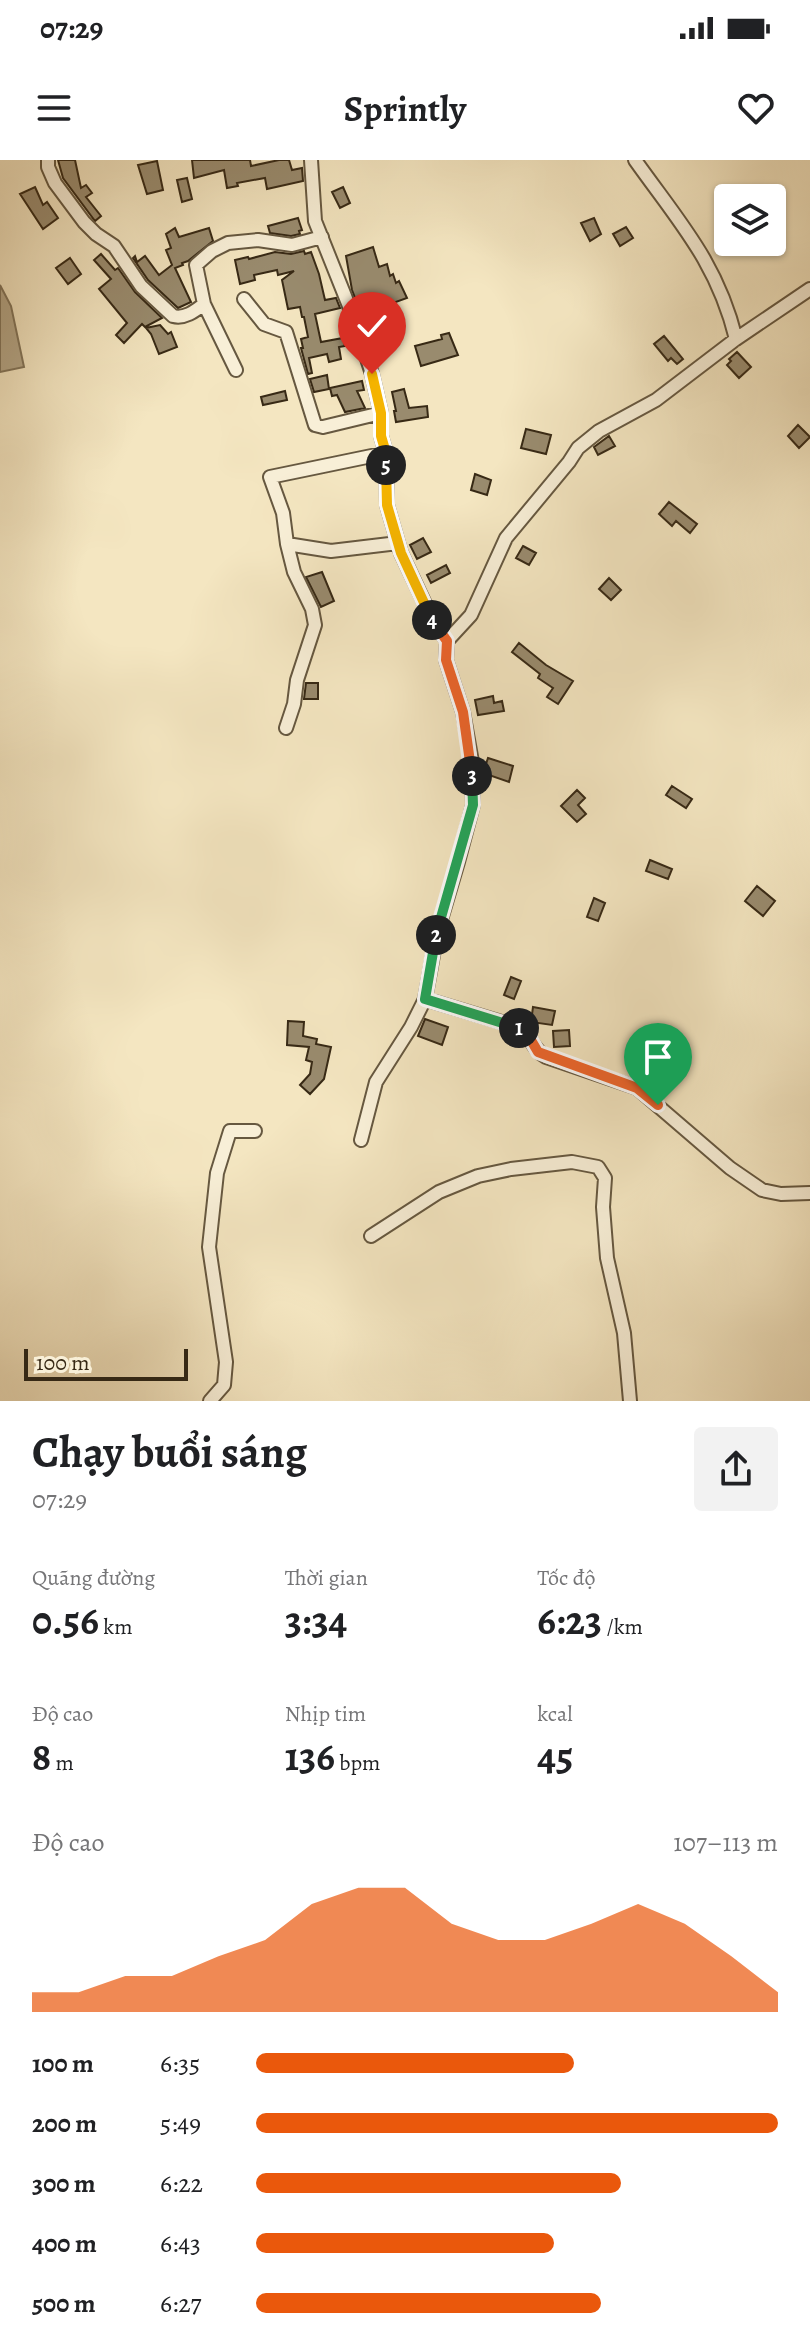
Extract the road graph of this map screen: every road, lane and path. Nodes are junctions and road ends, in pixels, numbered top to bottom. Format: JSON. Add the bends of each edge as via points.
{"nodes":[{"id":1,"x":48,"y":160,"type":"edge"},
{"id":2,"x":311,"y":160,"type":"edge"},
{"id":3,"x":635,"y":160,"type":"edge"},
{"id":4,"x":322,"y":237,"type":"junction"},
{"id":5,"x":810,"y":289,"type":"edge"},
{"id":6,"x":244,"y":299,"type":"dead end"},
{"id":7,"x":204,"y":304,"type":"junction"},
{"id":8,"x":736,"y":339,"type":"junction"},
{"id":9,"x":236,"y":370,"type":"dead end"},
{"id":10,"x":381,"y":413,"type":"junction"},
{"id":11,"x":386,"y":453,"type":"junction"},
{"id":12,"x":398,"y":543,"type":"junction"},
{"id":13,"x":287,"y":544,"type":"junction"},
{"id":14,"x":447,"y":641,"type":"junction"},
{"id":15,"x":286,"y":728,"type":"dead end"},
{"id":16,"x":425,"y":999,"type":"junction"},
{"id":17,"x":255,"y":1131,"type":"dead end"},
{"id":18,"x":361,"y":1140,"type":"dead end"},
{"id":19,"x":810,"y":1193,"type":"edge"},
{"id":20,"x":371,"y":1236,"type":"dead end"},
{"id":21,"x":210,"y":1401,"type":"edge"},
{"id":22,"x":630,"y":1401,"type":"edge"}],
"edges":[{"from":1,"to":7,"type":"street","via":[[55,183],[84,222],[114,246],[141,286],[173,316],[180,318]]},
{"from":2,"to":4,"type":"street","via":[[315,221]]},
{"from":3,"to":8,"type":"street","via":[[710,266]]},
{"from":4,"to":7,"type":"street","via":[[292,245],[258,240],[223,245],[196,265]]},
{"from":4,"to":10,"type":"street","via":[[353,316]]},
{"from":5,"to":8,"type":"street"},
{"from":6,"to":10,"type":"street","via":[[264,324],[286,332],[315,425]]},
{"from":7,"to":9,"type":"street"},
{"from":8,"to":14,"type":"street","via":[[656,400],[578,448],[506,538],[471,615]]},
{"from":10,"to":11,"type":"street"},
{"from":11,"to":12,"type":"street","via":[[387,505]]},
{"from":11,"to":13,"type":"street","via":[[270,477]]},
{"from":12,"to":13,"type":"street","via":[[331,551]]},
{"from":12,"to":14,"type":"street"},
{"from":13,"to":15,"type":"street","via":[[315,625]]},
{"from":14,"to":16,"type":"street","via":[[446,660],[472,762],[473,805],[437,933]]},
{"from":16,"to":18,"type":"street","via":[[376,1082]]},
{"from":16,"to":19,"type":"street","via":[[521,1028],[546,1057],[637,1088],[762,1190]]},
{"from":17,"to":21,"type":"street","via":[[230,1131],[217,1173],[209,1247],[226,1362],[224,1385]]},
{"from":20,"to":22,"type":"street","via":[[439,1192],[478,1176],[572,1162],[598,1167],[605,1178],[607,1258],[624,1333]]}]}
